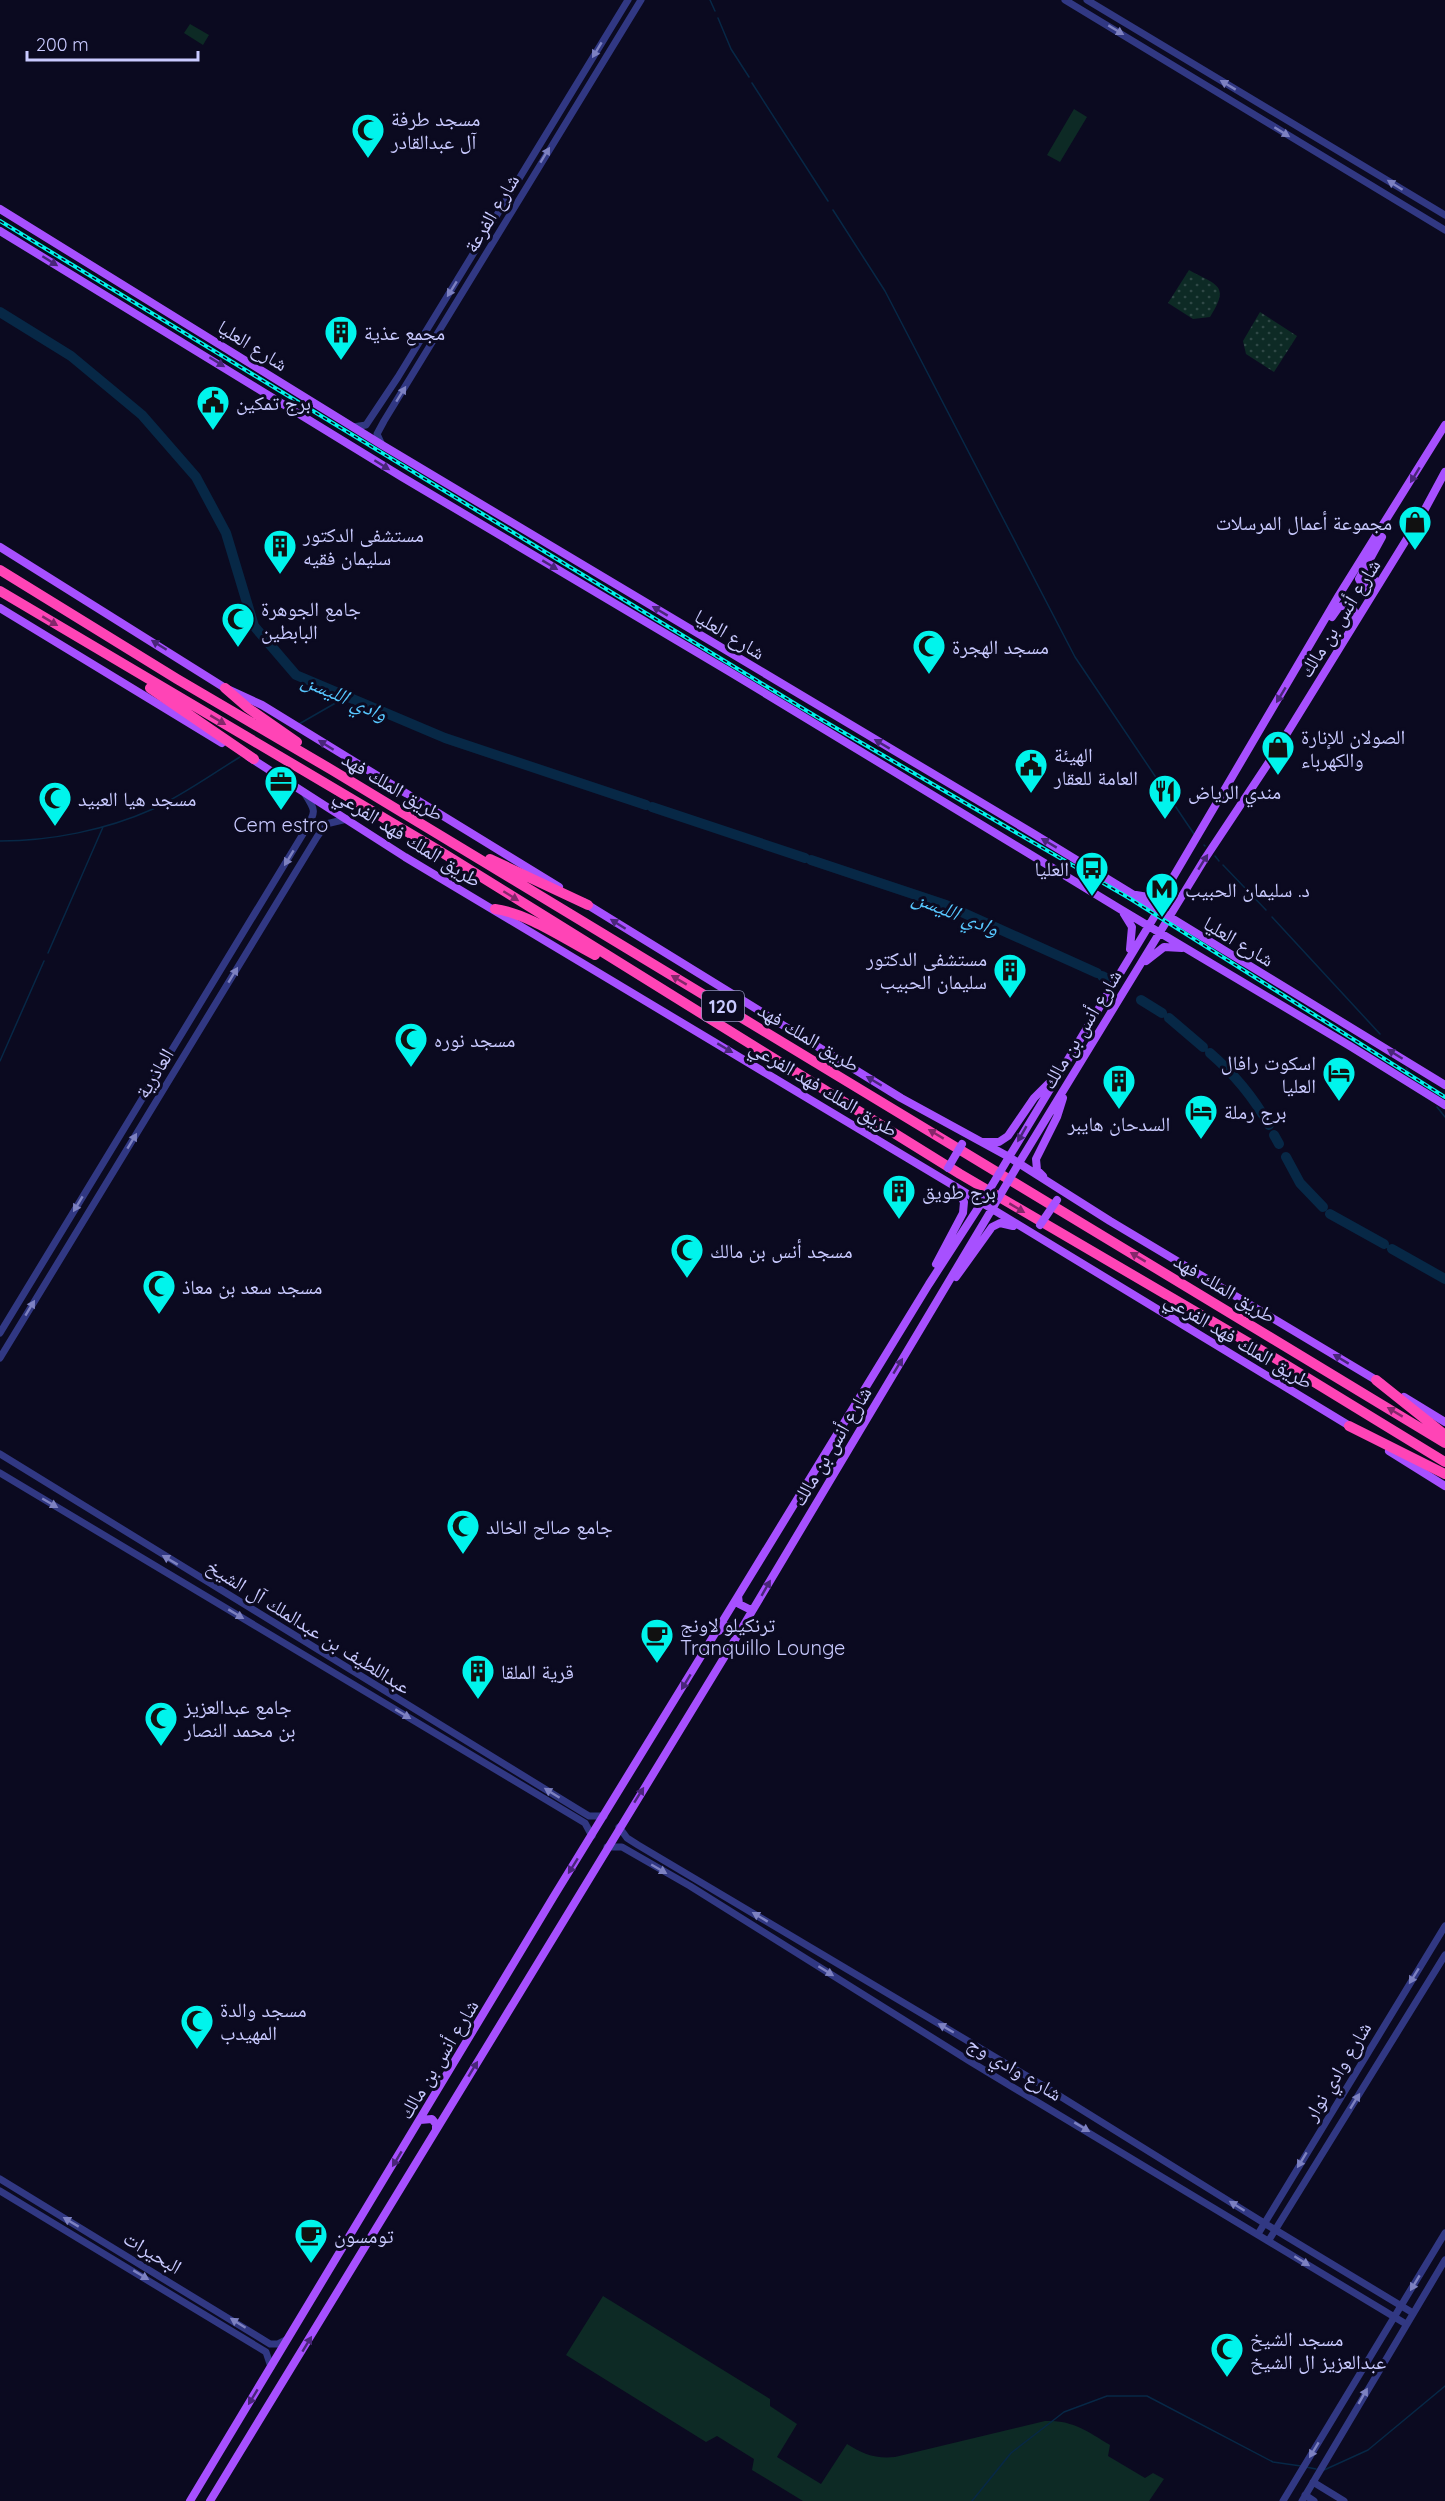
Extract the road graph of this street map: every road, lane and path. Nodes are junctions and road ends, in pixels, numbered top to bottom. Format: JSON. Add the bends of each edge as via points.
{"nodes":[{"id":1,"x":627,"y":0,"type":"edge"},
{"id":2,"x":640,"y":0,"type":"edge"},
{"id":3,"x":1065,"y":0,"type":"edge"},
{"id":4,"x":1087,"y":0,"type":"edge"},
{"id":5,"x":1313,"y":136,"type":"junction"},
{"id":6,"x":1328,"y":145,"type":"junction"},
{"id":7,"x":1307,"y":147,"type":"junction"},
{"id":8,"x":1321,"y":156,"type":"junction"},
{"id":9,"x":0,"y":209,"type":"edge"},
{"id":10,"x":1445,"y":216,"type":"edge"},
{"id":11,"x":1445,"y":230,"type":"edge"},
{"id":12,"x":0,"y":231,"type":"edge"},
{"id":13,"x":373,"y":414,"type":"junction"},
{"id":14,"x":384,"y":422,"type":"junction"},
{"id":15,"x":1445,"y":424,"type":"edge"},
{"id":16,"x":354,"y":427,"type":"junction"},
{"id":17,"x":382,"y":445,"type":"junction"},
{"id":18,"x":1445,"y":472,"type":"edge"},
{"id":19,"x":1405,"y":491,"type":"junction"},
{"id":20,"x":1425,"y":512,"type":"junction"},
{"id":21,"x":0,"y":547,"type":"edge"},
{"id":22,"x":0,"y":570,"type":"edge"},
{"id":23,"x":0,"y":591,"type":"edge"},
{"id":24,"x":0,"y":608,"type":"edge"},
{"id":25,"x":94,"y":647,"type":"junction"},
{"id":26,"x":1294,"y":673,"type":"junction"},
{"id":27,"x":1319,"y":681,"type":"junction"},
{"id":28,"x":225,"y":688,"type":"junction"},
{"id":29,"x":254,"y":759,"type":"junction"},
{"id":30,"x":332,"y":771,"type":"junction"},
{"id":31,"x":302,"y":789,"type":"junction"},
{"id":32,"x":347,"y":819,"type":"junction"},
{"id":33,"x":306,"y":830,"type":"junction"},
{"id":34,"x":317,"y":837,"type":"junction"},
{"id":35,"x":443,"y":838,"type":"junction"},
{"id":36,"x":1172,"y":879,"type":"junction"},
{"id":37,"x":1130,"y":894,"type":"junction"},
{"id":38,"x":588,"y":905,"type":"junction"},
{"id":39,"x":495,"y":909,"type":"junction"},
{"id":40,"x":1120,"y":909,"type":"junction"},
{"id":41,"x":1157,"y":911,"type":"junction"},
{"id":42,"x":1169,"y":918,"type":"junction"},
{"id":43,"x":1148,"y":924,"type":"junction"},
{"id":44,"x":1160,"y":932,"type":"junction"},
{"id":45,"x":1188,"y":949,"type":"junction"},
{"id":46,"x":1129,"y":955,"type":"junction"},
{"id":47,"x":619,"y":962,"type":"junction"},
{"id":48,"x":1139,"y":967,"type":"junction"},
{"id":49,"x":164,"y":1062,"type":"junction"},
{"id":50,"x":176,"y":1069,"type":"junction"},
{"id":51,"x":1055,"y":1077,"type":"junction"},
{"id":52,"x":1067,"y":1085,"type":"junction"},
{"id":53,"x":1445,"y":1085,"type":"edge"},
{"id":54,"x":1445,"y":1105,"type":"edge"},
{"id":55,"x":960,"y":1131,"type":"junction"},
{"id":56,"x":982,"y":1142,"type":"junction"},
{"id":57,"x":1009,"y":1157,"type":"junction"},
{"id":58,"x":1019,"y":1163,"type":"junction"},
{"id":59,"x":933,"y":1173,"type":"junction"},
{"id":60,"x":956,"y":1186,"type":"junction"},
{"id":61,"x":1057,"y":1188,"type":"junction"},
{"id":62,"x":1075,"y":1200,"type":"junction"},
{"id":63,"x":982,"y":1202,"type":"junction"},
{"id":64,"x":992,"y":1209,"type":"junction"},
{"id":65,"x":1023,"y":1229,"type":"junction"},
{"id":66,"x":1048,"y":1245,"type":"junction"},
{"id":67,"x":929,"y":1284,"type":"junction"},
{"id":68,"x":942,"y":1292,"type":"junction"},
{"id":69,"x":10,"y":1316,"type":"junction"},
{"id":70,"x":20,"y":1324,"type":"junction"},
{"id":71,"x":0,"y":1333,"type":"edge"},
{"id":72,"x":0,"y":1358,"type":"edge"},
{"id":73,"x":1376,"y":1380,"type":"junction"},
{"id":74,"x":1445,"y":1422,"type":"edge"},
{"id":75,"x":1349,"y":1426,"type":"junction"},
{"id":76,"x":1445,"y":1434,"type":"edge"},
{"id":77,"x":1445,"y":1443,"type":"edge"},
{"id":78,"x":0,"y":1454,"type":"edge"},
{"id":79,"x":1445,"y":1462,"type":"edge"},
{"id":80,"x":0,"y":1473,"type":"edge"},
{"id":81,"x":1445,"y":1474,"type":"edge"},
{"id":82,"x":1445,"y":1486,"type":"edge"},
{"id":83,"x":142,"y":1543,"type":"junction"},
{"id":84,"x":135,"y":1552,"type":"junction"},
{"id":85,"x":738,"y":1596,"type":"junction"},
{"id":86,"x":753,"y":1609,"type":"junction"},
{"id":87,"x":715,"y":1634,"type":"junction"},
{"id":88,"x":736,"y":1638,"type":"junction"},
{"id":89,"x":507,"y":1766,"type":"junction"},
{"id":90,"x":502,"y":1774,"type":"junction"},
{"id":91,"x":575,"y":1808,"type":"junction"},
{"id":92,"x":571,"y":1815,"type":"junction"},
{"id":93,"x":604,"y":1816,"type":"junction"},
{"id":94,"x":619,"y":1827,"type":"junction"},
{"id":95,"x":592,"y":1836,"type":"junction"},
{"id":96,"x":638,"y":1845,"type":"junction"},
{"id":97,"x":607,"y":1847,"type":"junction"},
{"id":98,"x":633,"y":1853,"type":"junction"},
{"id":99,"x":1445,"y":1926,"type":"edge"},
{"id":100,"x":1445,"y":1955,"type":"edge"},
{"id":101,"x":1384,"y":2025,"type":"junction"},
{"id":102,"x":1397,"y":2033,"type":"junction"},
{"id":103,"x":447,"y":2078,"type":"junction"},
{"id":104,"x":463,"y":2087,"type":"junction"},
{"id":105,"x":420,"y":2120,"type":"junction"},
{"id":106,"x":436,"y":2129,"type":"junction"},
{"id":107,"x":0,"y":2179,"type":"edge"},
{"id":108,"x":0,"y":2191,"type":"edge"},
{"id":109,"x":1264,"y":2223,"type":"junction"},
{"id":110,"x":1275,"y":2230,"type":"junction"},
{"id":111,"x":1445,"y":2233,"type":"edge"},
{"id":112,"x":1258,"y":2234,"type":"junction"},
{"id":113,"x":1269,"y":2240,"type":"junction"},
{"id":114,"x":1445,"y":2260,"type":"edge"},
{"id":115,"x":1401,"y":2305,"type":"junction"},
{"id":116,"x":1413,"y":2313,"type":"junction"},
{"id":117,"x":1394,"y":2317,"type":"junction"},
{"id":118,"x":1406,"y":2324,"type":"junction"},
{"id":119,"x":260,"y":2337,"type":"junction"},
{"id":120,"x":288,"y":2339,"type":"junction"},
{"id":121,"x":253,"y":2344,"type":"junction"},
{"id":122,"x":271,"y":2367,"type":"junction"},
{"id":123,"x":1313,"y":2482,"type":"junction"},
{"id":124,"x":1303,"y":2498,"type":"edge"},
{"id":125,"x":190,"y":2501,"type":"edge"},
{"id":126,"x":210,"y":2501,"type":"edge"},
{"id":127,"x":1283,"y":2501,"type":"edge"},
{"id":128,"x":1314,"y":2501,"type":"edge"},
{"id":129,"x":1344,"y":2501,"type":"edge"}],
"edges":[{"from":1,"to":13,"type":"street","name":"شارع الفرعة","one_way":true},
{"from":14,"to":2,"type":"street","name":"شارع الفرعة","one_way":true},
{"from":3,"to":7,"type":"street","one_way":true},
{"from":5,"to":4,"type":"street","one_way":true},
{"from":5,"to":6,"type":"street"},
{"from":5,"to":7,"type":"street"},
{"from":6,"to":8,"type":"street","via":[[1319,149]]},
{"from":10,"to":6,"type":"street","one_way":true},
{"from":7,"to":8,"type":"street"},
{"from":8,"to":11,"type":"street"},
{"from":9,"to":16,"type":"main road","name":"شارع العليا"},
{"from":12,"to":40,"type":"main road","name":"شارع العليا","one_way":true},
{"from":13,"to":14,"type":"street","via":[[377,421]]},
{"from":13,"to":16,"type":"street","name":"شارع الفرعة","via":[[366,425]]},
{"from":14,"to":17,"type":"street","name":"شارع الفرعة","via":[[377,434]]},
{"from":15,"to":19,"type":"main road","one_way":true},
{"from":16,"to":17,"type":"main road","name":"شارع العليا"},
{"from":37,"to":17,"type":"main road","name":"شارع العليا","one_way":true},
{"from":18,"to":20,"type":"main road","name":"شارع أنس بن مالك"},
{"from":19,"to":20,"type":"main road","via":[[1359,579],[1360,585],[1372,587]]},
{"from":19,"to":26,"type":"main road"},
{"from":20,"to":27,"type":"main road","name":"شارع أنس بن مالك"},
{"from":28,"to":21,"type":"main road","name":"طريق الملك فهد الفرعي","one_way":true},
{"from":22,"to":30,"type":"highway","name":"طريق الملك فهد","number":"120"},
{"from":23,"to":25,"type":"highway","name":"طريق الملك فهد","number":"120","one_way":true},
{"from":24,"to":29,"type":"main road","name":"طريق الملك فهد الفرعي","via":[[238,753]]},
{"from":25,"to":29,"type":"highway"},
{"from":25,"to":47,"type":"highway","name":"طريق الملك فهد","number":"120","one_way":true},
{"from":26,"to":27,"type":"main road","via":[[1339,607],[1348,604],[1354,614]]},
{"from":26,"to":36,"type":"main road","one_way":true},
{"from":42,"to":27,"type":"main road","name":"شارع أنس بن مالك","one_way":true},
{"from":28,"to":30,"type":"highway"},
{"from":38,"to":28,"type":"main road","name":"طريق الملك فهد الفرعي","one_way":true,"via":[[262,705]]},
{"from":29,"to":31,"type":"main road","name":"طريق الملك فهد الفرعي"},
{"from":30,"to":35,"type":"highway","name":"طريق الملك فهد","number":"120"},
{"from":31,"to":32,"type":"main road","name":"طريق الملك فهد الفرعي"},
{"from":31,"to":33,"type":"street","name":"العاذرية","via":[[314,808]]},
{"from":32,"to":34,"type":"street","name":"العاذرية","via":[[326,824]]},
{"from":32,"to":39,"type":"main road","name":"طريق الملك فهد الفرعي"},
{"from":33,"to":34,"type":"street","via":[[314,826]]},
{"from":33,"to":49,"type":"street","name":"العاذرية","one_way":true},
{"from":50,"to":34,"type":"street","name":"العاذرية","one_way":true},
{"from":35,"to":38,"type":"highway"},
{"from":77,"to":35,"type":"highway","name":"طريق الملك فهد","number":"120","one_way":true},
{"from":36,"to":37,"type":"main road","via":[[1154,898]]},
{"from":36,"to":41,"type":"main road"},
{"from":37,"to":41,"type":"main road","name":"شارع العليا"},
{"from":55,"to":38,"type":"main road","name":"طريق الملك فهد الفرعي","one_way":true},
{"from":39,"to":47,"type":"highway","via":[[523,918],[609,962]]},
{"from":39,"to":59,"type":"main road","name":"طريق الملك فهد الفرعي","one_way":true},
{"from":40,"to":43,"type":"main road","name":"شارع العليا"},
{"from":40,"to":46,"type":"main road","via":[[1132,927]]},
{"from":41,"to":42,"type":"main road","name":"شارع العليا"},
{"from":41,"to":43,"type":"main road"},
{"from":42,"to":44,"type":"main road","name":"شارع أنس بن مالك"},
{"from":53,"to":42,"type":"main road","name":"شارع العليا","one_way":true},
{"from":43,"to":44,"type":"main road","name":"شارع العليا"},
{"from":43,"to":46,"type":"main road"},
{"from":44,"to":45,"type":"main road","name":"شارع العليا"},
{"from":44,"to":48,"type":"main road","name":"شارع أنس بن مالك"},
{"from":45,"to":48,"type":"main road","via":[[1164,947]]},
{"from":45,"to":54,"type":"main road","name":"شارع العليا"},
{"from":46,"to":51,"type":"main road"},
{"from":47,"to":79,"type":"highway","name":"طريق الملك فهد","number":"120","one_way":true,"via":[[968,1178]]},
{"from":48,"to":52,"type":"main road","name":"شارع أنس بن مالك"},
{"from":49,"to":50,"type":"street"},
{"from":49,"to":69,"type":"street","name":"العاذرية","one_way":true},
{"from":70,"to":50,"type":"street","name":"العاذرية","one_way":true},
{"from":51,"to":56,"type":"main road","via":[[1034,1098],[1008,1136],[999,1142]]},
{"from":51,"to":57,"type":"main road","name":"شارع أنس بن مالك","one_way":true},
{"from":52,"to":58,"type":"main road","name":"شارع أنس بن مالك"},
{"from":52,"to":61,"type":"main road","via":[[1057,1117],[1036,1159],[1037,1170]]},
{"from":55,"to":56,"type":"main road","name":"طريق الملك فهد الفرعي"},
{"from":55,"to":59,"type":"main road","bridge":true,"via":[[962,1144],[948,1168]]},
{"from":56,"to":57,"type":"main road","name":"طريق الملك فهد الفرعي"},
{"from":57,"to":58,"type":"main road","name":"طريق الملك فهد الفرعي"},
{"from":57,"to":63,"type":"main road","name":"شارع أنس بن مالك","bridge":true},
{"from":58,"to":61,"type":"main road","name":"طريق الملك فهد الفرعي"},
{"from":58,"to":64,"type":"main road","name":"شارع أنس بن مالك","bridge":true},
{"from":59,"to":60,"type":"main road","name":"طريق الملك فهد الفرعي"},
{"from":60,"to":63,"type":"main road","name":"طريق الملك فهد الفرعي"},
{"from":60,"to":67,"type":"main road","via":[[964,1202],[963,1213]]},
{"from":61,"to":62,"type":"main road","name":"طريق الملك فهد الفرعي"},
{"from":62,"to":66,"type":"main road","bridge":true,"via":[[1057,1200],[1040,1225],[1039,1234]]},
{"from":73,"to":62,"type":"main road","name":"طريق الملك فهد الفرعي","one_way":true},
{"from":63,"to":64,"type":"main road","name":"طريق الملك فهد الفرعي"},
{"from":63,"to":67,"type":"main road","name":"شارع أنس بن مالك"},
{"from":64,"to":65,"type":"main road","name":"طريق الملك فهد الفرعي"},
{"from":64,"to":68,"type":"main road","name":"شارع أنس بن مالك"},
{"from":65,"to":66,"type":"main road","name":"طريق الملك فهد الفرعي"},
{"from":65,"to":68,"type":"main road","via":[[1000,1223],[992,1227]]},
{"from":66,"to":75,"type":"main road","name":"طريق الملك فهد الفرعي"},
{"from":67,"to":85,"type":"main road","name":"شارع أنس بن مالك"},
{"from":86,"to":68,"type":"main road","name":"شارع أنس بن مالك","one_way":true},
{"from":69,"to":70,"type":"street"},
{"from":69,"to":71,"type":"street","name":"العاذرية"},
{"from":70,"to":72,"type":"street","name":"العاذرية"},
{"from":73,"to":74,"type":"main road","name":"طريق الملك فهد الفرعي"},
{"from":73,"to":76,"type":"highway"},
{"from":75,"to":81,"type":"highway"},
{"from":75,"to":82,"type":"main road","name":"طريق الملك فهد الفرعي"},
{"from":78,"to":83,"type":"street","name":"عبداللطيف بن عبدالملك آل الشيخ"},
{"from":80,"to":84,"type":"street","name":"عبداللطيف بن عبدالملك آل الشيخ","one_way":true},
{"from":83,"to":84,"type":"street"},
{"from":89,"to":83,"type":"street","name":"عبداللطيف بن عبدالملك آل الشيخ","one_way":true},
{"from":84,"to":90,"type":"street","name":"عبداللطيف بن عبدالملك آل الشيخ","one_way":true},
{"from":85,"to":86,"type":"main road","via":[[739,1604]]},
{"from":85,"to":87,"type":"main road","name":"شارع أنس بن مالك"},
{"from":86,"to":88,"type":"main road","name":"شارع أنس بن مالك"},
{"from":87,"to":88,"type":"main road","via":[[725,1626],[732,1627]]},
{"from":87,"to":93,"type":"main road","name":"شارع أنس بن مالك","one_way":true},
{"from":94,"to":88,"type":"main road","name":"شارع أنس بن مالك","one_way":true},
{"from":89,"to":90,"type":"street"},
{"from":91,"to":89,"type":"street","name":"عبداللطيف بن عبدالملك آل الشيخ","one_way":true},
{"from":90,"to":92,"type":"street","name":"عبداللطيف بن عبدالملك آل الشيخ"},
{"from":91,"to":92,"type":"street","via":[[577,1815]]},
{"from":91,"to":93,"type":"street","name":"عبداللطيف بن عبدالملك آل الشيخ","via":[[589,1816]]},
{"from":92,"to":95,"type":"street","name":"عبداللطيف بن عبدالملك آل الشيخ","via":[[585,1823]]},
{"from":93,"to":95,"type":"main road","name":"شارع أنس بن مالك"},
{"from":94,"to":96,"type":"street","name":"شارع وادي وج"},
{"from":94,"to":97,"type":"main road","name":"شارع أنس بن مالك"},
{"from":95,"to":103,"type":"main road","name":"شارع أنس بن مالك","one_way":true},
{"from":96,"to":98,"type":"street"},
{"from":109,"to":96,"type":"street","name":"شارع وادي وج","one_way":true,"via":[[1042,2085]]},
{"from":97,"to":98,"type":"street","name":"شارع وادي وج","via":[[620,1846]]},
{"from":104,"to":97,"type":"main road","name":"شارع أنس بن مالك","one_way":true},
{"from":98,"to":112,"type":"street","name":"شارع وادي وج","one_way":true},
{"from":99,"to":101,"type":"street","name":"شارع وادي نوار","one_way":true},
{"from":100,"to":102,"type":"street","name":"شارع وادي نوار"},
{"from":101,"to":102,"type":"street"},
{"from":101,"to":109,"type":"street","name":"شارع وادي نوار","one_way":true},
{"from":110,"to":102,"type":"street","name":"شارع وادي نوار","one_way":true},
{"from":103,"to":104,"type":"main road","via":[[451,2087]]},
{"from":103,"to":105,"type":"main road","name":"شارع أنس بن مالك"},
{"from":104,"to":106,"type":"main road","name":"شارع أنس بن مالك"},
{"from":105,"to":106,"type":"main road","via":[[432,2119]]},
{"from":105,"to":120,"type":"main road","name":"شارع أنس بن مالك","one_way":true},
{"from":126,"to":106,"type":"main road","name":"شارع أنس بن مالك","one_way":true},
{"from":119,"to":107,"type":"street","name":"البحيرات","one_way":true},
{"from":108,"to":121,"type":"street","name":"البحيرات","one_way":true},
{"from":109,"to":110,"type":"street","name":"شارع وادي وج"},
{"from":109,"to":112,"type":"street","name":"شارع وادي نوار"},
{"from":110,"to":113,"type":"street","name":"شارع وادي نوار"},
{"from":110,"to":115,"type":"street","name":"شارع وادي وج"},
{"from":111,"to":115,"type":"street","one_way":true},
{"from":112,"to":113,"type":"street","name":"شارع وادي وج"},
{"from":113,"to":117,"type":"street","name":"شارع وادي وج","one_way":true},
{"from":114,"to":116,"type":"street"},
{"from":115,"to":116,"type":"street","name":"شارع وادي وج"},
{"from":115,"to":117,"type":"street"},
{"from":116,"to":118,"type":"street"},
{"from":117,"to":118,"type":"street","name":"شارع وادي وج"},
{"from":117,"to":127,"type":"street","one_way":true},
{"from":123,"to":118,"type":"street","one_way":true},
{"from":119,"to":120,"type":"street","name":"البحيرات","via":[[270,2344]]},
{"from":119,"to":121,"type":"street","via":[[260,2345]]},
{"from":120,"to":122,"type":"main road","name":"شارع أنس بن مالك"},
{"from":121,"to":122,"type":"street","name":"البحيرات","via":[[266,2352]]},
{"from":122,"to":125,"type":"main road","name":"شارع أنس بن مالك","one_way":true},
{"from":123,"to":124,"type":"street"},
{"from":123,"to":129,"type":"street"},
{"from":124,"to":128,"type":"street"}]}
